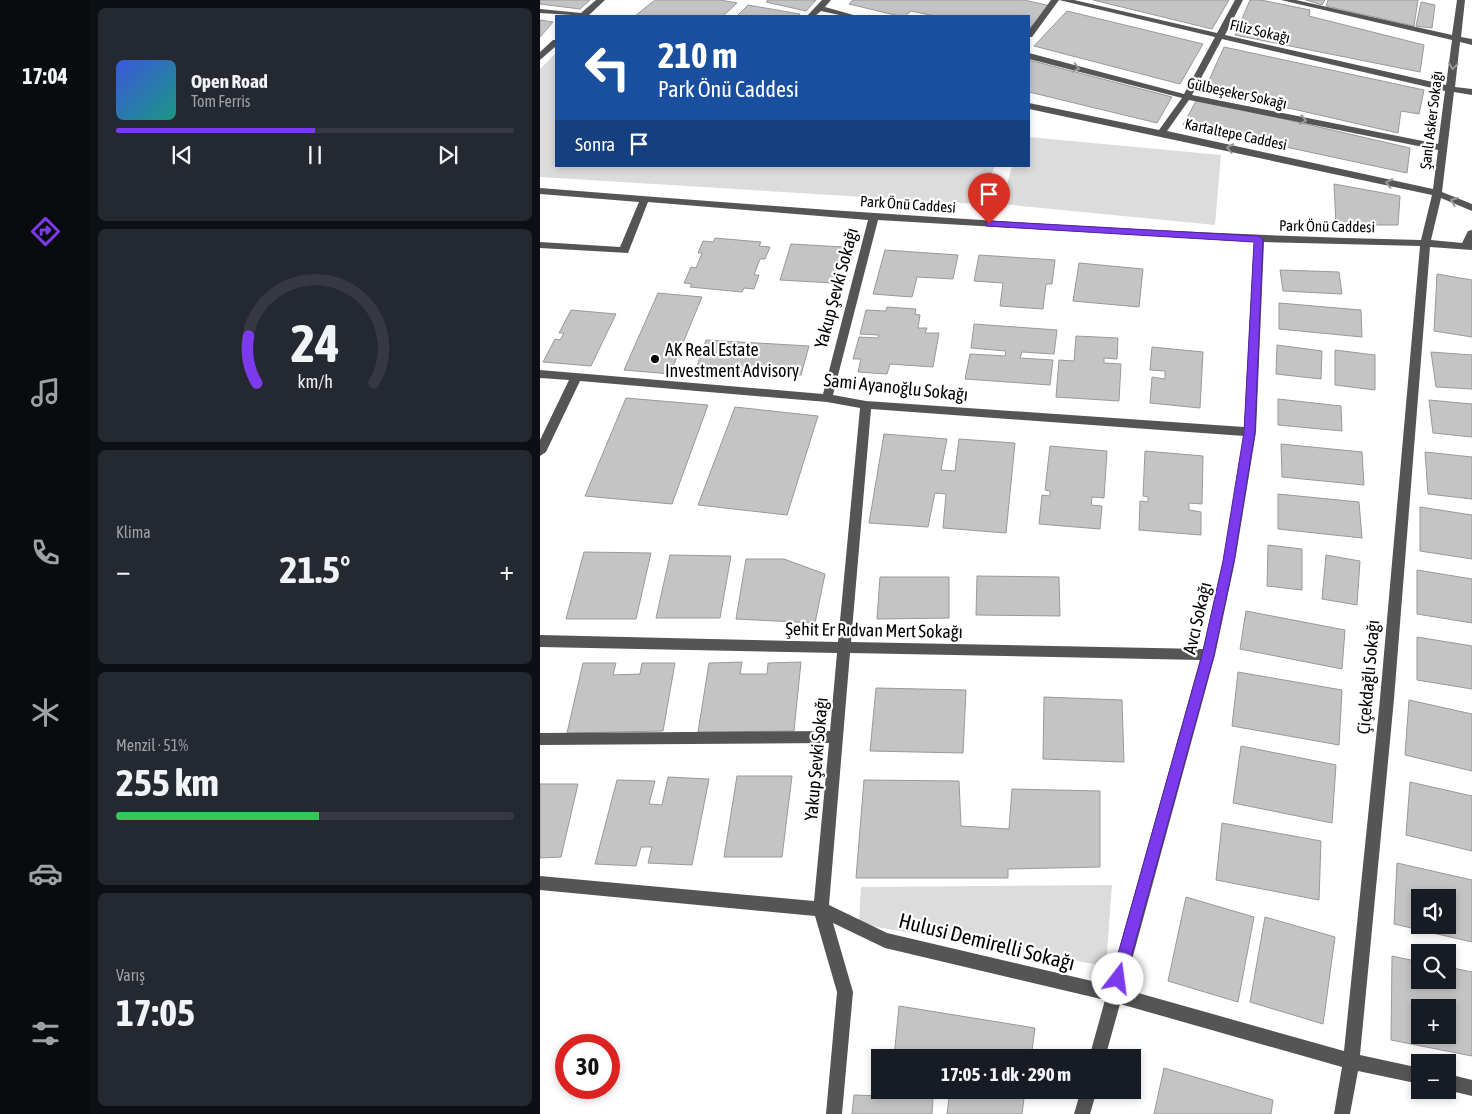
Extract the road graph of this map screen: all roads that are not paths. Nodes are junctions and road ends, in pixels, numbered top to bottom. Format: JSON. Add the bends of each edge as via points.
{"nodes":[{"id":1,"x":601,"y":0,"type":"edge"},
{"id":2,"x":827,"y":0,"type":"edge"},
{"id":3,"x":1055,"y":0,"type":"edge"},
{"id":4,"x":1063,"y":0,"type":"edge"},
{"id":5,"x":1240,"y":0,"type":"edge"},
{"id":6,"x":1285,"y":0,"type":"edge"},
{"id":7,"x":1462,"y":0,"type":"edge"},
{"id":8,"x":819,"y":8,"type":"junction"},
{"id":9,"x":540,"y":11,"type":"edge"},
{"id":10,"x":575,"y":15,"type":"edge"},
{"id":11,"x":585,"y":15,"type":"edge"},
{"id":12,"x":812,"y":15,"type":"edge"},
{"id":13,"x":849,"y":15,"type":"edge"},
{"id":14,"x":1030,"y":34,"type":"edge"},
{"id":15,"x":1220,"y":36,"type":"junction"},
{"id":16,"x":1456,"y":38,"type":"junction"},
{"id":17,"x":1472,"y":42,"type":"edge"},
{"id":18,"x":555,"y":43,"type":"edge"},
{"id":19,"x":1030,"y":56,"type":"edge"},
{"id":20,"x":540,"y":57,"type":"edge"},
{"id":21,"x":1450,"y":89,"type":"junction"},
{"id":22,"x":1472,"y":92,"type":"edge"},
{"id":23,"x":1187,"y":97,"type":"junction"},
{"id":24,"x":1030,"y":106,"type":"edge"},
{"id":25,"x":1162,"y":132,"type":"junction"},
{"id":26,"x":1442,"y":148,"type":"junction"},
{"id":27,"x":540,"y":191,"type":"edge"},
{"id":28,"x":1437,"y":193,"type":"junction"},
{"id":29,"x":645,"y":199,"type":"junction"},
{"id":30,"x":1472,"y":208,"type":"edge"},
{"id":31,"x":874,"y":217,"type":"junction"},
{"id":32,"x":1472,"y":233,"type":"edge"},
{"id":33,"x":1259,"y":239,"type":"junction"},
{"id":34,"x":1425,"y":243,"type":"junction"},
{"id":35,"x":540,"y":245,"type":"edge"},
{"id":36,"x":1469,"y":247,"type":"edge"},
{"id":37,"x":540,"y":374,"type":"edge"},
{"id":38,"x":576,"y":377,"type":"junction"},
{"id":39,"x":827,"y":398,"type":"junction"},
{"id":40,"x":866,"y":405,"type":"junction"},
{"id":41,"x":1250,"y":432,"type":"junction"},
{"id":42,"x":540,"y":452,"type":"edge"},
{"id":43,"x":540,"y":641,"type":"edge"},
{"id":44,"x":845,"y":649,"type":"junction"},
{"id":45,"x":1208,"y":655,"type":"junction"},
{"id":46,"x":837,"y":738,"type":"junction"},
{"id":47,"x":540,"y":739,"type":"edge"},
{"id":48,"x":540,"y":883,"type":"edge"},
{"id":49,"x":821,"y":909,"type":"junction"},
{"id":50,"x":1114,"y":994,"type":"junction"},
{"id":51,"x":1099,"y":1049,"type":"edge"},
{"id":52,"x":1352,"y":1060,"type":"junction"},
{"id":53,"x":1411,"y":1074,"type":"edge"},
{"id":54,"x":1456,"y":1084,"type":"edge"},
{"id":55,"x":1472,"y":1088,"type":"edge"},
{"id":56,"x":1086,"y":1099,"type":"edge"},
{"id":57,"x":834,"y":1114,"type":"edge"},
{"id":58,"x":1082,"y":1114,"type":"edge"},
{"id":59,"x":1342,"y":1114,"type":"edge"}],
"edges":[{"from":1,"to":11,"type":"street"},
{"from":2,"to":8,"type":"street"},
{"from":3,"to":14,"type":"street"},
{"from":4,"to":15,"type":"street","name":"Filiz Sokağı"},
{"from":5,"to":15,"type":"street"},
{"from":6,"to":16,"type":"street"},
{"from":7,"to":16,"type":"street","name":"Şanlı Asker Sokağı"},
{"from":8,"to":12,"type":"street"},
{"from":8,"to":13,"type":"street"},
{"from":9,"to":10,"type":"street"},
{"from":15,"to":21,"type":"street","name":"Filiz Sokağı"},
{"from":15,"to":23,"type":"street"},
{"from":16,"to":17,"type":"street"},
{"from":16,"to":21,"type":"street","name":"Şanlı Asker Sokağı","one_way":true},
{"from":18,"to":20,"type":"street"},
{"from":19,"to":23,"type":"street","name":"Gülbeşeker Sokağı","one_way":true},
{"from":21,"to":22,"type":"street","name":"Filiz Sokağı"},
{"from":21,"to":26,"type":"street","name":"Şanlı Asker Sokağı"},
{"from":23,"to":25,"type":"street"},
{"from":23,"to":26,"type":"street","name":"Gülbeşeker Sokağı","one_way":true},
{"from":24,"to":25,"type":"street","name":"Kartaltepe Caddesi"},
{"from":28,"to":25,"type":"street","name":"Kartaltepe Caddesi","one_way":true},
{"from":26,"to":28,"type":"street","name":"Şanlı Asker Sokağı"},
{"from":27,"to":29,"type":"street","name":"Park Önü Caddesi"},
{"from":30,"to":28,"type":"street","name":"Kartaltepe Caddesi","one_way":true},
{"from":28,"to":34,"type":"street","name":"Şanlı Asker Sokağı"},
{"from":29,"to":31,"type":"street","name":"Park Önü Caddesi"},
{"from":29,"to":35,"type":"street","via":[[624,251]]},
{"from":31,"to":33,"type":"street","name":"Park Önü Caddesi"},
{"from":31,"to":39,"type":"street","name":"Yakup Şevki Sokağı"},
{"from":32,"to":36,"type":"street"},
{"from":33,"to":34,"type":"street","name":"Park Önü Caddesi"},
{"from":33,"to":41,"type":"street","name":"Avcı Sokağı"},
{"from":34,"to":36,"type":"street","name":"Park Önü Caddesi"},
{"from":34,"to":52,"type":"street","name":"Çiçekdağlı Sokağı","via":[[1387,699]]},
{"from":37,"to":38,"type":"street","name":"Sami Ayanoğlu Sokağı"},
{"from":38,"to":39,"type":"street","name":"Sami Ayanoğlu Sokağı"},
{"from":38,"to":42,"type":"street"},
{"from":39,"to":40,"type":"street","name":"Sami Ayanoğlu Sokağı"},
{"from":40,"to":41,"type":"street","name":"Sami Ayanoğlu Sokağı"},
{"from":40,"to":44,"type":"street","name":"Yakup Şevki Sokağı"},
{"from":41,"to":45,"type":"street","name":"Avcı Sokağı","via":[[1229,561]]},
{"from":43,"to":44,"type":"street","name":"Şehit Er Rıdvan Mert Sokağı"},
{"from":44,"to":45,"type":"street","name":"Şehit Er Rıdvan Mert Sokağı"},
{"from":44,"to":46,"type":"street","name":"Yakup Şevki Sokağı"},
{"from":45,"to":50,"type":"street","name":"Avcı Sokağı"},
{"from":46,"to":47,"type":"street"},
{"from":46,"to":49,"type":"street","name":"Yakup Şevki Sokağı"},
{"from":48,"to":49,"type":"street","name":"Hulusi Demirelli Sokağı"},
{"from":49,"to":50,"type":"street","name":"Hulusi Demirelli Sokağı","via":[[885,940]]},
{"from":49,"to":57,"type":"street","name":"Yakup Şevki Sokağı","via":[[845,992]]},
{"from":50,"to":51,"type":"street","name":"Avcı Sokağı"},
{"from":50,"to":52,"type":"street","name":"Hulusi Demirelli Sokağı"},
{"from":52,"to":53,"type":"street","name":"Hulusi Demirelli Sokağı"},
{"from":52,"to":59,"type":"street","name":"Çiçekdağlı Sokağı"},
{"from":54,"to":55,"type":"street"},
{"from":56,"to":58,"type":"street"}]}
